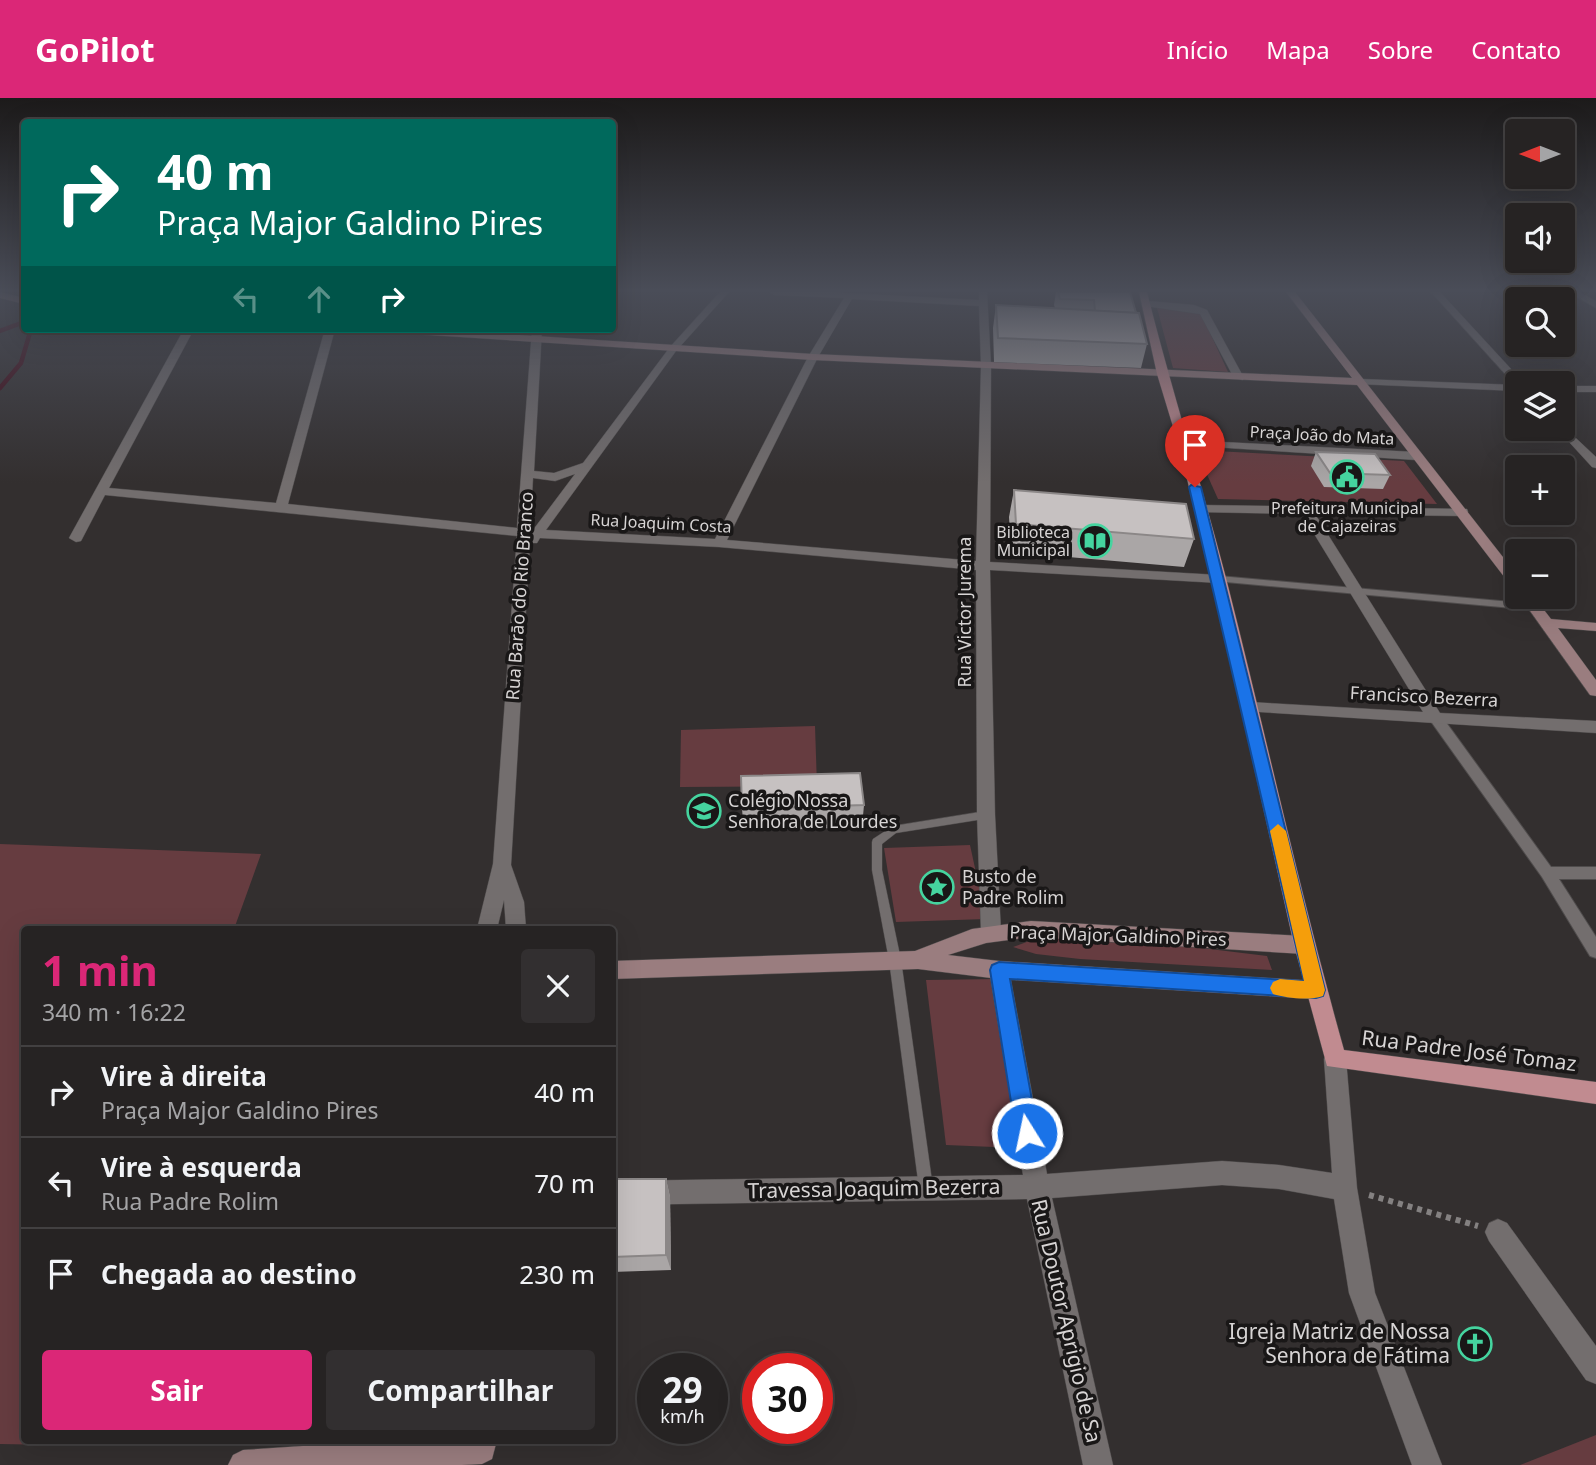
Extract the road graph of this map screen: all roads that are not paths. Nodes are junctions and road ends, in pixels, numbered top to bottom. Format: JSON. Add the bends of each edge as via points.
{"nodes":[{"id":1,"x":176,"y":356,"type":"edge"},
{"id":2,"x":323,"y":356,"type":"edge"},
{"id":3,"x":536,"y":356,"type":"edge"},
{"id":4,"x":668,"y":356,"type":"edge"},
{"id":5,"x":792,"y":356,"type":"edge"},
{"id":6,"x":986,"y":356,"type":"edge"},
{"id":7,"x":1158,"y":356,"type":"edge"},
{"id":8,"x":1227,"y":356,"type":"edge"},
{"id":9,"x":1340,"y":356,"type":"edge"},
{"id":10,"x":1491,"y":356,"type":"edge"},
{"id":11,"x":813,"y":357,"type":"junction"},
{"id":12,"x":986,"y":366,"type":"junction"},
{"id":13,"x":1505,"y":371,"type":"edge"},
{"id":14,"x":1162,"y":374,"type":"junction"},
{"id":15,"x":1239,"y":378,"type":"junction"},
{"id":16,"x":1361,"y":382,"type":"junction"},
{"id":17,"x":1505,"y":386,"type":"edge"},
{"id":18,"x":1575,"y":389,"type":"edge"},
{"id":19,"x":1596,"y":389,"type":"edge"},
{"id":20,"x":1575,"y":439,"type":"edge"},
{"id":21,"x":1184,"y":443,"type":"junction"},
{"id":22,"x":1591,"y":452,"type":"edge"},
{"id":23,"x":1416,"y":456,"type":"junction"},
{"id":24,"x":1596,"y":464,"type":"edge"},
{"id":25,"x":584,"y":466,"type":"junction"},
{"id":26,"x":528,"y":474,"type":"junction"},
{"id":27,"x":547,"y":478,"type":"junction"},
{"id":28,"x":102,"y":492,"type":"junction"},
{"id":29,"x":563,"y":498,"type":"junction"},
{"id":30,"x":281,"y":507,"type":"junction"},
{"id":31,"x":1201,"y":509,"type":"junction"},
{"id":32,"x":1306,"y":510,"type":"junction"},
{"id":33,"x":1462,"y":512,"type":"junction"},
{"id":34,"x":530,"y":534,"type":"junction"},
{"id":35,"x":76,"y":538,"type":"dead end"},
{"id":36,"x":719,"y":543,"type":"junction"},
{"id":37,"x":983,"y":566,"type":"junction"},
{"id":38,"x":1505,"y":568,"type":"edge"},
{"id":39,"x":1219,"y":579,"type":"junction"},
{"id":40,"x":1356,"y":591,"type":"junction"},
{"id":41,"x":1505,"y":600,"type":"edge"},
{"id":42,"x":1536,"y":609,"type":"edge"},
{"id":43,"x":1547,"y":623,"type":"junction"},
{"id":44,"x":1596,"y":626,"type":"edge"},
{"id":45,"x":1596,"y":691,"type":"edge"},
{"id":46,"x":1250,"y":707,"type":"junction"},
{"id":47,"x":1435,"y":717,"type":"junction"},
{"id":48,"x":1596,"y":727,"type":"edge"},
{"id":49,"x":986,"y":815,"type":"junction"},
{"id":50,"x":502,"y":864,"type":"junction"},
{"id":51,"x":1547,"y":873,"type":"junction"},
{"id":52,"x":1596,"y":873,"type":"edge"},
{"id":53,"x":488,"y":926,"type":"edge"},
{"id":54,"x":516,"y":926,"type":"edge"},
{"id":55,"x":991,"y":932,"type":"junction"},
{"id":56,"x":1304,"y":945,"type":"junction"},
{"id":57,"x":1596,"y":951,"type":"edge"},
{"id":58,"x":895,"y":960,"type":"junction"},
{"id":59,"x":918,"y":960,"type":"junction"},
{"id":60,"x":616,"y":970,"type":"edge"},
{"id":61,"x":999,"y":970,"type":"junction"},
{"id":62,"x":1316,"y":990,"type":"junction"},
{"id":63,"x":1335,"y":1059,"type":"junction"},
{"id":64,"x":1596,"y":1093,"type":"edge"},
{"id":65,"x":1037,"y":1187,"type":"junction"},
{"id":66,"x":926,"y":1188,"type":"junction"},
{"id":67,"x":1345,"y":1188,"type":"junction"},
{"id":68,"x":616,"y":1193,"type":"edge"},
{"id":69,"x":1499,"y":1232,"type":"road end"},
{"id":70,"x":1596,"y":1370,"type":"edge"},
{"id":71,"x":482,"y":1452,"type":"edge"},
{"id":72,"x":243,"y":1465,"type":"edge"},
{"id":73,"x":1098,"y":1465,"type":"edge"},
{"id":74,"x":1427,"y":1465,"type":"edge"}],
"edges":[{"from":1,"to":28,"type":"street"},
{"from":2,"to":30,"type":"street"},
{"from":3,"to":26,"type":"street","name":"Rua Barāo do Rio Branco"},
{"from":4,"to":25,"type":"street"},
{"from":5,"to":11,"type":"main road"},
{"from":6,"to":12,"type":"street","name":"Rua Victor Jurema"},
{"from":7,"to":14,"type":"main road"},
{"from":8,"to":15,"type":"street"},
{"from":9,"to":16,"type":"main road"},
{"from":10,"to":13,"type":"street"},
{"from":11,"to":12,"type":"main road"},
{"from":11,"to":36,"type":"street"},
{"from":12,"to":14,"type":"main road"},
{"from":12,"to":37,"type":"street","name":"Rua Victor Jurema"},
{"from":14,"to":15,"type":"main road"},
{"from":14,"to":21,"type":"main road"},
{"from":15,"to":16,"type":"main road"},
{"from":16,"to":17,"type":"street"},
{"from":16,"to":23,"type":"main road"},
{"from":18,"to":19,"type":"street"},
{"from":20,"to":22,"type":"street"},
{"from":21,"to":23,"type":"street","name":"Praça João do Mata"},
{"from":21,"to":31,"type":"main road"},
{"from":22,"to":24,"type":"street"},
{"from":23,"to":33,"type":"main road"},
{"from":25,"to":27,"type":"street"},
{"from":25,"to":29,"type":"street"},
{"from":26,"to":27,"type":"street"},
{"from":26,"to":34,"type":"street","name":"Rua Barāo do Rio Branco"},
{"from":27,"to":29,"type":"street"},
{"from":28,"to":30,"type":"street","name":"Rua Joaquim Costa"},
{"from":28,"to":35,"type":"street"},
{"from":29,"to":34,"type":"street"},
{"from":30,"to":34,"type":"street","name":"Rua Joaquim Costa"},
{"from":31,"to":32,"type":"street"},
{"from":31,"to":39,"type":"main road"},
{"from":32,"to":33,"type":"street"},
{"from":32,"to":40,"type":"street"},
{"from":33,"to":38,"type":"main road"},
{"from":34,"to":36,"type":"street","name":"Rua Joaquim Costa"},
{"from":34,"to":50,"type":"street","name":"Rua Barāo do Rio Branco","via":[[522,553]]},
{"from":36,"to":37,"type":"street","name":"Rua Joaquim Costa"},
{"from":37,"to":39,"type":"street","name":"Rua Joaquim Costa"},
{"from":37,"to":49,"type":"street","name":"Rua Victor Jurema"},
{"from":39,"to":40,"type":"street"},
{"from":39,"to":46,"type":"main road"},
{"from":40,"to":41,"type":"street"},
{"from":40,"to":47,"type":"street"},
{"from":42,"to":43,"type":"main road"},
{"from":43,"to":44,"type":"main road"},
{"from":43,"to":45,"type":"main road"},
{"from":46,"to":47,"type":"street","name":"Francisco Bezerra"},
{"from":46,"to":56,"type":"main road"},
{"from":47,"to":48,"type":"street","name":"Francisco Bezerra"},
{"from":47,"to":51,"type":"street"},
{"from":49,"to":55,"type":"street","name":"Rua Victor Jurema"},
{"from":49,"to":58,"type":"lane","via":[[893,830],[877,842],[877,870]]},
{"from":50,"to":53,"type":"street","name":"Rua Barāo do Rio Branco"},
{"from":50,"to":54,"type":"street","name":"Rua Barāo do Rio Branco"},
{"from":51,"to":52,"type":"street"},
{"from":51,"to":57,"type":"street"},
{"from":55,"to":56,"type":"main road","name":"Praça Major Galdino Pires","via":[[1135,933]]},
{"from":55,"to":59,"type":"main road","name":"Praça Major Galdino Pires","via":[[944,944]]},
{"from":56,"to":62,"type":"main road"},
{"from":58,"to":59,"type":"main road"},
{"from":58,"to":60,"type":"main road"},
{"from":58,"to":66,"type":"lane"},
{"from":59,"to":61,"type":"main road"},
{"from":61,"to":62,"type":"main road"},
{"from":61,"to":65,"type":"street","name":"Rua Doutor Aprigio de Sa"},
{"from":62,"to":63,"type":"main road"},
{"from":63,"to":64,"type":"main road","name":"Rua Padre José Tomaz"},
{"from":63,"to":67,"type":"street"},
{"from":65,"to":66,"type":"street","name":"Travessa Joaquim Bezerra"},
{"from":65,"to":67,"type":"street","name":"Travessa Joaquim Bezerra","via":[[1222,1172]]},
{"from":65,"to":73,"type":"street","name":"Rua Doutor Aprigio de Sa"},
{"from":66,"to":68,"type":"street","name":"Travessa Joaquim Bezerra"},
{"from":67,"to":74,"type":"street","via":[[1362,1293]]},
{"from":69,"to":70,"type":"street"},
{"from":71,"to":72,"type":"main road"}]}
